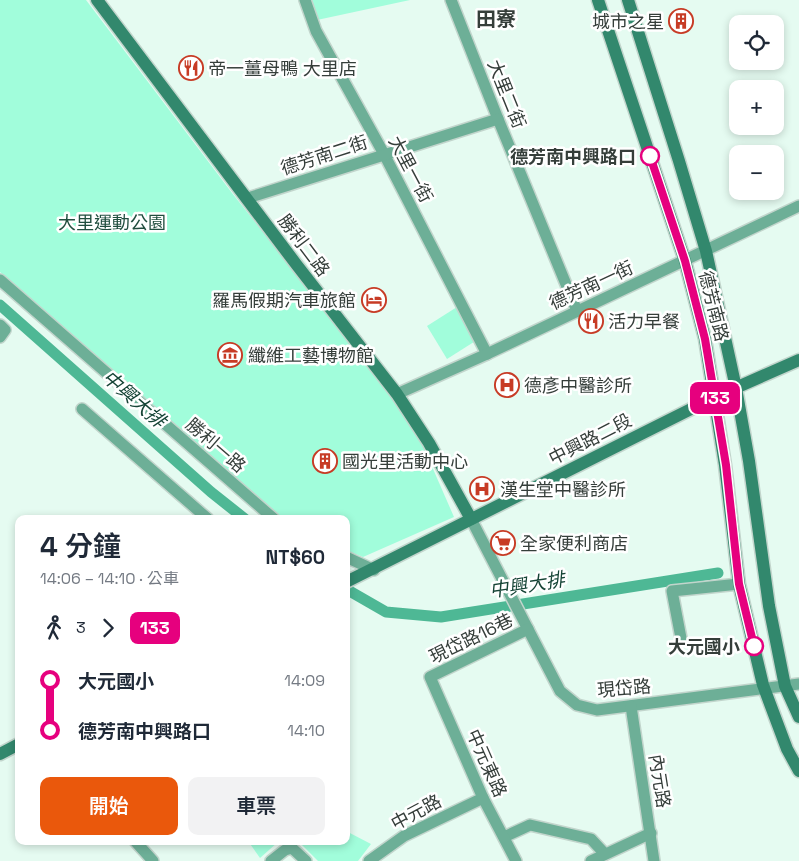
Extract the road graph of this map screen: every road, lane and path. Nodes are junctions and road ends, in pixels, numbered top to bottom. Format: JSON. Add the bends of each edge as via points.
{"nodes":[{"id":1,"x":97,"y":0,"type":"edge"},
{"id":2,"x":305,"y":0,"type":"edge"},
{"id":3,"x":452,"y":0,"type":"edge"},
{"id":4,"x":598,"y":0,"type":"edge"},
{"id":5,"x":628,"y":0,"type":"edge"},
{"id":6,"x":498,"y":119,"type":"junction"},
{"id":7,"x":384,"y":154,"type":"junction"},
{"id":8,"x":248,"y":198,"type":"junction"},
{"id":9,"x":799,"y":206,"type":"edge"},
{"id":10,"x":706,"y":251,"type":"junction"},
{"id":11,"x":685,"y":261,"type":"junction"},
{"id":12,"x":0,"y":280,"type":"edge"},
{"id":13,"x":577,"y":311,"type":"junction"},
{"id":14,"x":0,"y":325,"type":"edge"},
{"id":15,"x":0,"y":337,"type":"edge"},
{"id":16,"x":487,"y":354,"type":"junction"},
{"id":17,"x":799,"y":360,"type":"edge"},
{"id":18,"x":736,"y":388,"type":"junction"},
{"id":19,"x":397,"y":394,"type":"junction"},
{"id":20,"x":715,"y":397,"type":"junction"},
{"id":21,"x":82,"y":409,"type":"dead end"},
{"id":22,"x":203,"y":515,"type":"edge"},
{"id":23,"x":267,"y":515,"type":"edge"},
{"id":24,"x":471,"y":519,"type":"junction"},
{"id":25,"x":350,"y":558,"type":"edge"},
{"id":26,"x":374,"y":570,"type":"junction"},
{"id":27,"x":350,"y":580,"type":"edge"},
{"id":28,"x":739,"y":584,"type":"junction"},
{"id":29,"x":528,"y":630,"type":"junction"},
{"id":30,"x":681,"y":638,"type":"dead end"},
{"id":31,"x":430,"y":677,"type":"joint"},
{"id":32,"x":799,"y":684,"type":"edge"},
{"id":33,"x":785,"y":686,"type":"junction"},
{"id":34,"x":765,"y":690,"type":"junction"},
{"id":35,"x":631,"y":706,"type":"junction"},
{"id":36,"x":799,"y":717,"type":"edge"},
{"id":37,"x":15,"y":746,"type":"edge"},
{"id":38,"x":0,"y":754,"type":"edge"},
{"id":39,"x":799,"y":771,"type":"edge"},
{"id":40,"x":483,"y":798,"type":"junction"},
{"id":41,"x":650,"y":833,"type":"junction"},
{"id":42,"x":504,"y":837,"type":"junction"},
{"id":43,"x":139,"y":845,"type":"edge"},
{"id":44,"x":605,"y":854,"type":"junction"},
{"id":45,"x":153,"y":861,"type":"edge"},
{"id":46,"x":271,"y":861,"type":"edge"},
{"id":47,"x":306,"y":861,"type":"edge"},
{"id":48,"x":369,"y":861,"type":"edge"},
{"id":49,"x":516,"y":861,"type":"edge"},
{"id":50,"x":591,"y":861,"type":"edge"},
{"id":51,"x":654,"y":861,"type":"edge"}],
"edges":[{"from":1,"to":8,"type":"street","name":"勝利二路"},
{"from":2,"to":7,"type":"street","name":"大里一街","via":[[316,30]]},
{"from":3,"to":6,"type":"street","name":"大里二街"},
{"from":4,"to":11,"type":"street","name":"德芳南路"},
{"from":5,"to":10,"type":"street","name":"德芳南路"},
{"from":6,"to":7,"type":"street","name":"德芳南二街"},
{"from":6,"to":13,"type":"street","name":"大里二街"},
{"from":7,"to":8,"type":"street","name":"德芳南二街"},
{"from":7,"to":16,"type":"street","name":"大里一街"},
{"from":8,"to":19,"type":"street","name":"勝利二路"},
{"from":9,"to":10,"type":"street","name":"德芳南一街"},
{"from":10,"to":11,"type":"street","name":"德芳南一街"},
{"from":10,"to":18,"type":"street","name":"德芳南路"},
{"from":11,"to":13,"type":"street","name":"德芳南一街"},
{"from":11,"to":20,"type":"street","name":"德芳南路","via":[[705,339]]},
{"from":12,"to":23,"type":"street","name":"勝利一路"},
{"from":13,"to":16,"type":"street","name":"德芳南一街"},
{"from":14,"to":15,"type":"street","via":[[6,330]]},
{"from":16,"to":19,"type":"street","name":"德芳南一街"},
{"from":17,"to":18,"type":"street","name":"中興路二段"},
{"from":18,"to":20,"type":"street","name":"中興路二段"},
{"from":18,"to":33,"type":"street","name":"德芳南路","via":[[769,606]]},
{"from":19,"to":24,"type":"street","name":"勝利二路","via":[[429,443]]},
{"from":20,"to":24,"type":"street","name":"中興路二段"},
{"from":20,"to":28,"type":"street","name":"德芳南路"},
{"from":21,"to":22,"type":"street"},
{"from":24,"to":26,"type":"street","name":"中興路二段"},
{"from":24,"to":29,"type":"street","name":"現岱路"},
{"from":25,"to":26,"type":"street"},
{"from":26,"to":27,"type":"street","name":"中興路二段"},
{"from":28,"to":30,"type":"street","via":[[672,591]]},
{"from":28,"to":34,"type":"street","name":"德芳南路"},
{"from":29,"to":31,"type":"street","name":"現岱路16巷"},
{"from":29,"to":35,"type":"street","name":"現岱路","via":[[560,691],[567,698],[597,710]]},
{"from":31,"to":40,"type":"street","name":"中元東路"},
{"from":32,"to":33,"type":"street","name":"現岱路"},
{"from":33,"to":34,"type":"street","name":"現岱路"},
{"from":33,"to":36,"type":"street","name":"德芳南路"},
{"from":34,"to":35,"type":"street","name":"現岱路"},
{"from":34,"to":39,"type":"street","name":"德芳南路"},
{"from":35,"to":41,"type":"street","name":"內元路"},
{"from":37,"to":38,"type":"street"},
{"from":40,"to":42,"type":"street","name":"中元東路"},
{"from":40,"to":48,"type":"street","name":"中元路","via":[[404,836]]},
{"from":41,"to":44,"type":"street"},
{"from":41,"to":51,"type":"street","name":"內元路"},
{"from":42,"to":44,"type":"street","via":[[530,825],[591,839]]},
{"from":42,"to":49,"type":"street","name":"中元東路"},
{"from":43,"to":45,"type":"street"},
{"from":44,"to":50,"type":"street"},
{"from":46,"to":47,"type":"street","via":[[292,848]]}]}
